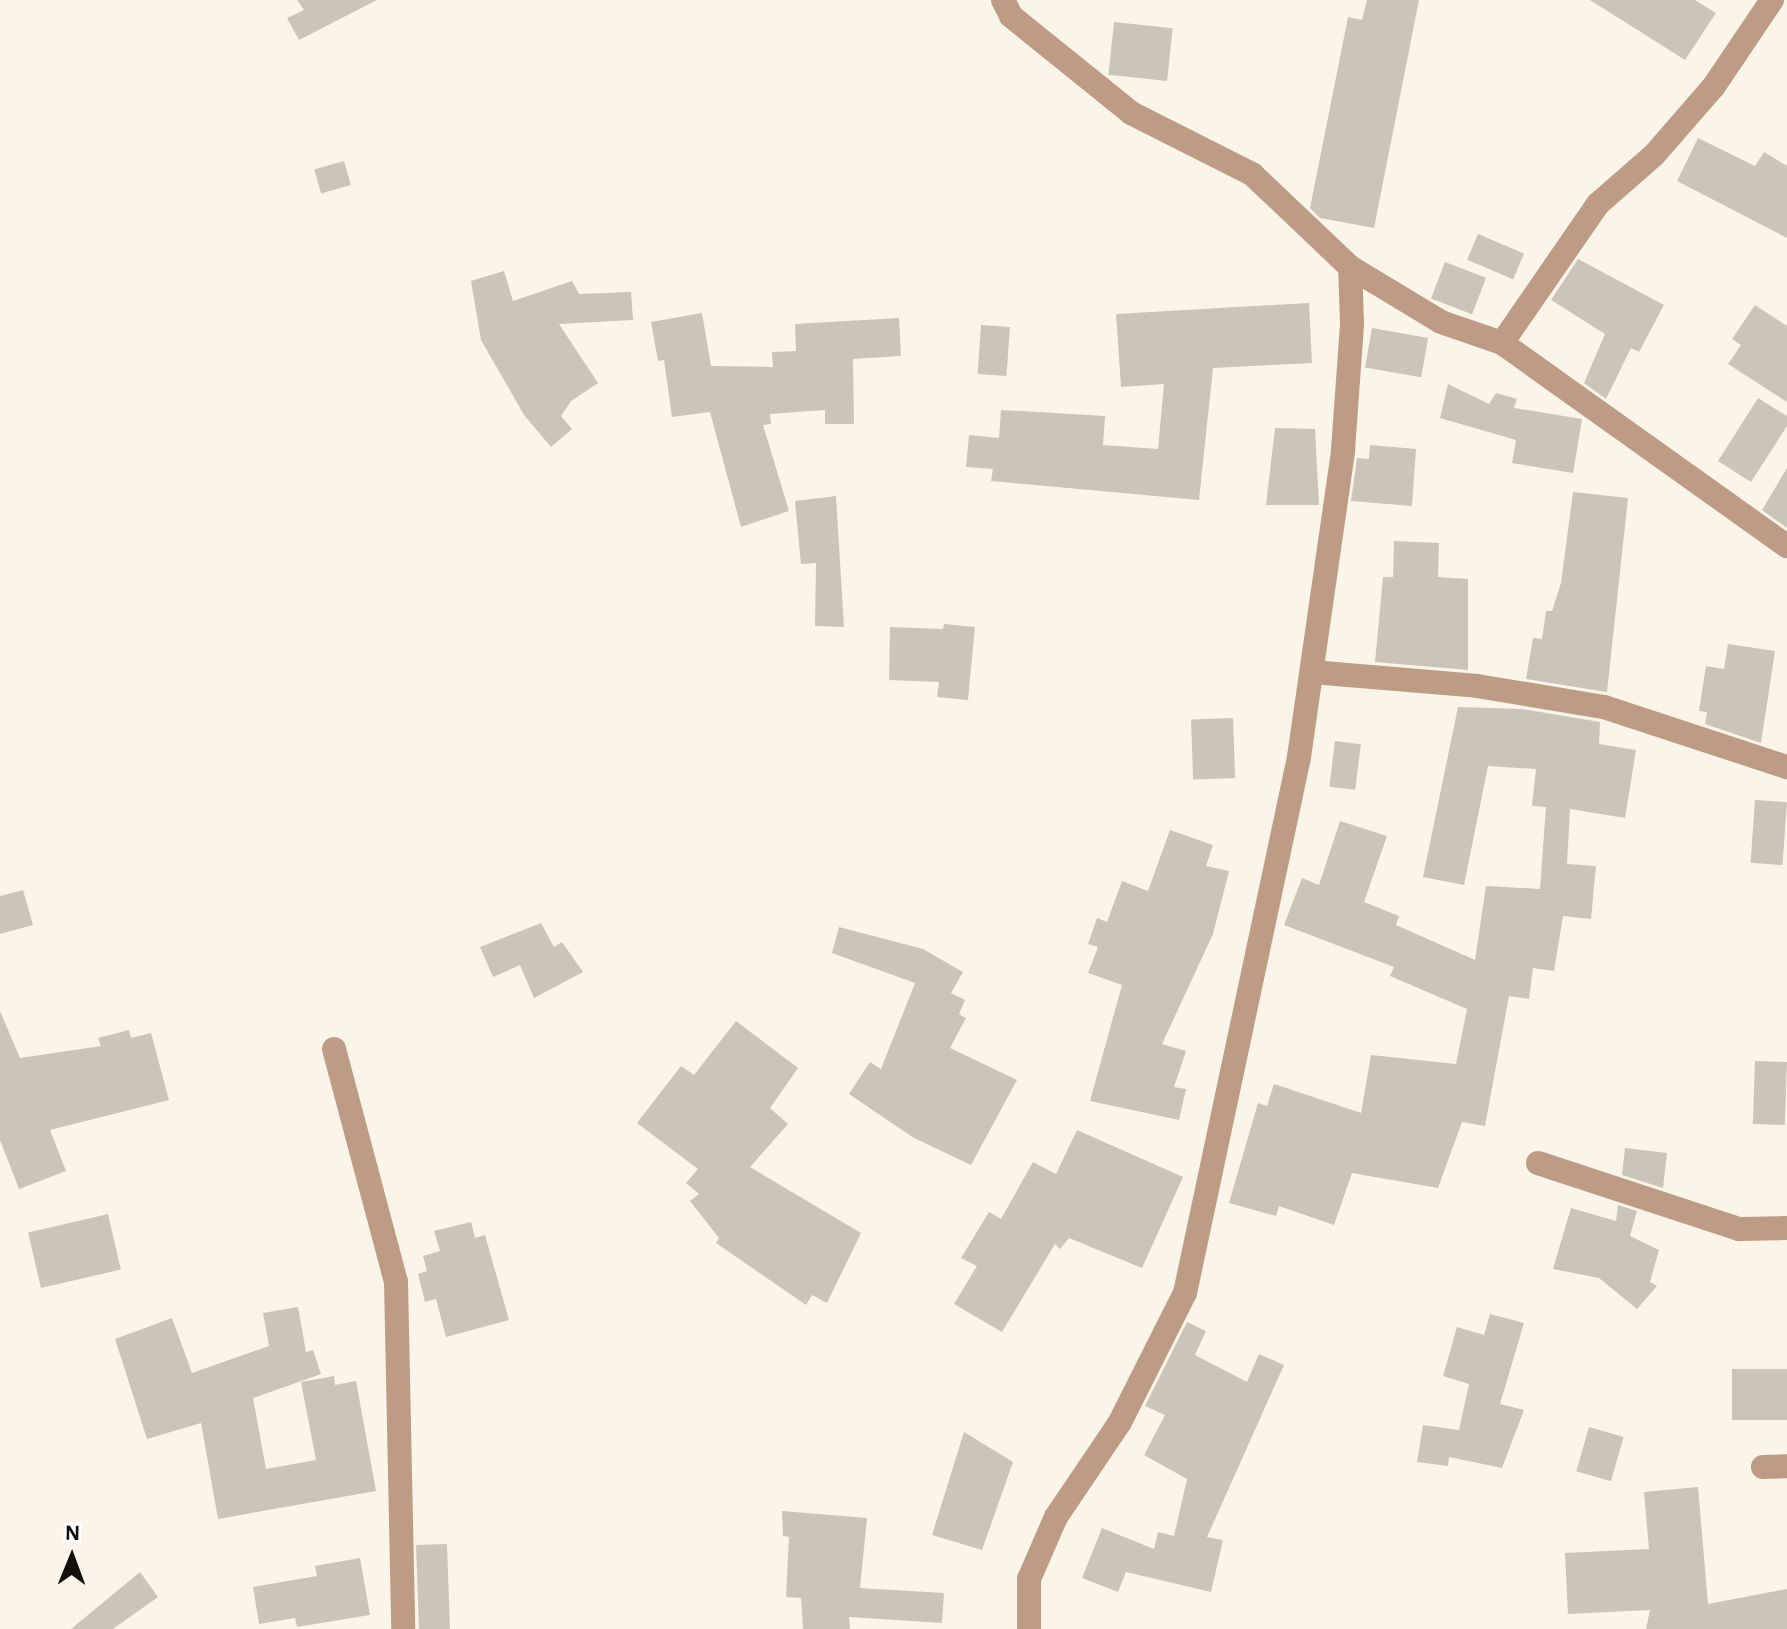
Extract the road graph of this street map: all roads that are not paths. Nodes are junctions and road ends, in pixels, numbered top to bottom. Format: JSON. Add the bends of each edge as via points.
{"nodes":[{"id":1,"x":1003,"y":0,"type":"edge"},
{"id":2,"x":1772,"y":0,"type":"edge"},
{"id":3,"x":1350,"y":267,"type":"junction"},
{"id":4,"x":1502,"y":343,"type":"junction"},
{"id":5,"x":1787,"y":546,"type":"edge"},
{"id":6,"x":1312,"y":672,"type":"junction"},
{"id":7,"x":1787,"y":767,"type":"edge"},
{"id":8,"x":334,"y":1049,"type":"dead end"},
{"id":9,"x":1538,"y":1163,"type":"dead end"},
{"id":10,"x":1787,"y":1228,"type":"edge"},
{"id":11,"x":403,"y":1629,"type":"edge"},
{"id":12,"x":1029,"y":1629,"type":"edge"}],
"edges":[{"from":1,"to":3,"type":"street","via":[[1011,16],[1131,113],[1252,174]]},
{"from":2,"to":4,"type":"street","via":[[1714,86],[1654,155],[1598,204]]},
{"from":3,"to":4,"type":"street","via":[[1441,322]]},
{"from":3,"to":6,"type":"street","via":[[1352,323],[1343,450]]},
{"from":4,"to":5,"type":"street"},
{"from":6,"to":7,"type":"street","via":[[1477,686],[1604,707]]},
{"from":6,"to":12,"type":"street","via":[[1185,1293],[1120,1422],[1056,1517],[1029,1579]]},
{"from":8,"to":11,"type":"street","via":[[396,1282]]},
{"from":9,"to":10,"type":"street","via":[[1739,1229]]}]}
